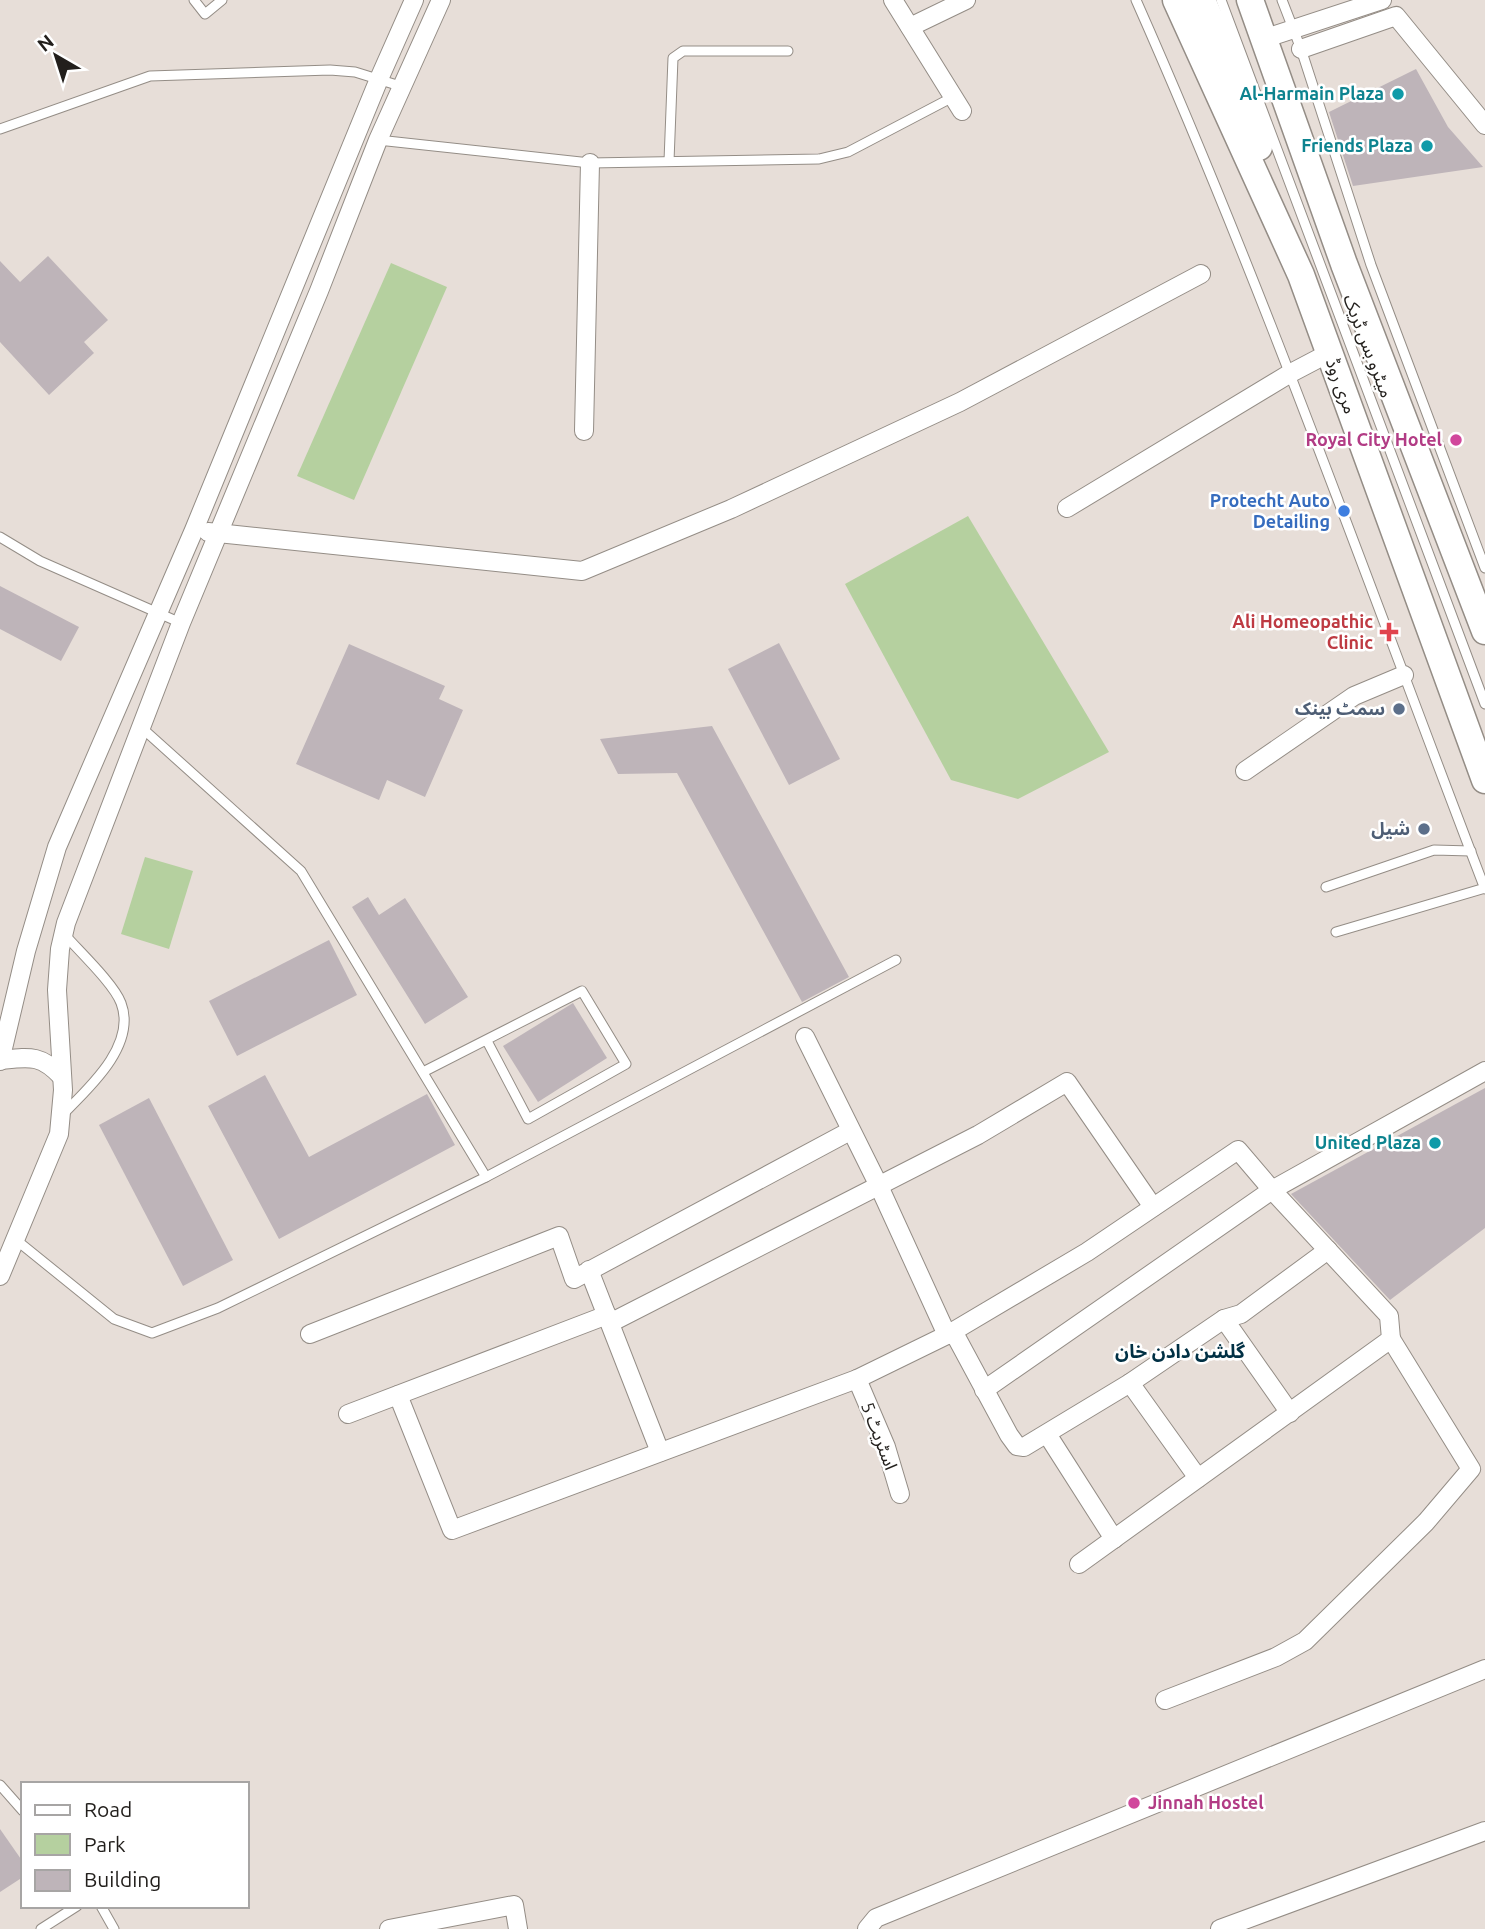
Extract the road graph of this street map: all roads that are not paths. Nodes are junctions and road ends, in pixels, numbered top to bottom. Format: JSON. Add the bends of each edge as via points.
{"nodes":[{"id":1,"x":194,"y":0,"type":"edge"},
{"id":2,"x":222,"y":0,"type":"edge"},
{"id":3,"x":414,"y":0,"type":"edge"},
{"id":4,"x":441,"y":0,"type":"edge"},
{"id":5,"x":893,"y":0,"type":"edge"},
{"id":6,"x":966,"y":0,"type":"edge"},
{"id":7,"x":1136,"y":0,"type":"edge"},
{"id":8,"x":1176,"y":0,"type":"edge"},
{"id":9,"x":1202,"y":0,"type":"edge"},
{"id":10,"x":1221,"y":0,"type":"edge"},
{"id":11,"x":1233,"y":0,"type":"edge"},
{"id":12,"x":1250,"y":0,"type":"edge"},
{"id":13,"x":1282,"y":0,"type":"edge"},
{"id":14,"x":1382,"y":0,"type":"edge"},
{"id":15,"x":910,"y":27,"type":"junction"},
{"id":16,"x":1294,"y":31,"type":"junction"},
{"id":17,"x":1263,"y":40,"type":"junction"},
{"id":18,"x":1301,"y":49,"type":"junction"},
{"id":19,"x":788,"y":51,"type":"dead end"},
{"id":20,"x":379,"y":79,"type":"junction"},
{"id":21,"x":401,"y":86,"type":"junction"},
{"id":22,"x":958,"y":104,"type":"joint"},
{"id":23,"x":1485,"y":125,"type":"edge"},
{"id":24,"x":0,"y":129,"type":"edge"},
{"id":25,"x":378,"y":140,"type":"junction"},
{"id":26,"x":669,"y":161,"type":"junction"},
{"id":27,"x":590,"y":163,"type":"junction"},
{"id":28,"x":1344,"y":264,"type":"junction"},
{"id":29,"x":1201,"y":274,"type":"dead end"},
{"id":30,"x":1301,"y":275,"type":"junction"},
{"id":31,"x":1329,"y":353,"type":"junction"},
{"id":32,"x":1289,"y":374,"type":"junction"},
{"id":33,"x":584,"y":431,"type":"dead end"},
{"id":34,"x":1067,"y":508,"type":"dead end"},
{"id":35,"x":194,"y":530,"type":"junction"},
{"id":36,"x":219,"y":534,"type":"junction"},
{"id":37,"x":0,"y":537,"type":"edge"},
{"id":38,"x":1485,"y":568,"type":"edge"},
{"id":39,"x":159,"y":612,"type":"junction"},
{"id":40,"x":181,"y":622,"type":"junction"},
{"id":41,"x":1485,"y":631,"type":"edge"},
{"id":42,"x":1404,"y":676,"type":"junction"},
{"id":43,"x":1485,"y":704,"type":"edge"},
{"id":44,"x":142,"y":728,"type":"junction"},
{"id":45,"x":1245,"y":771,"type":"dead end"},
{"id":46,"x":1485,"y":780,"type":"edge"},
{"id":47,"x":1471,"y":851,"type":"junction"},
{"id":48,"x":1326,"y":887,"type":"dead end"},
{"id":49,"x":1485,"y":889,"type":"edge"},
{"id":50,"x":36,"y":915,"type":"junction"},
{"id":51,"x":65,"y":928,"type":"junction"},
{"id":52,"x":1336,"y":932,"type":"dead end"},
{"id":53,"x":896,"y":960,"type":"dead end"},
{"id":54,"x":805,"y":1037,"type":"dead end"},
{"id":55,"x":487,"y":1041,"type":"junction"},
{"id":56,"x":0,"y":1060,"type":"edge"},
{"id":57,"x":1485,"y":1071,"type":"edge"},
{"id":58,"x":423,"y":1072,"type":"junction"},
{"id":59,"x":62,"y":1077,"type":"junction"},
{"id":60,"x":62,"y":1114,"type":"junction"},
{"id":61,"x":850,"y":1131,"type":"junction"},
{"id":62,"x":486,"y":1177,"type":"junction"},
{"id":63,"x":878,"y":1184,"type":"junction"},
{"id":64,"x":1272,"y":1190,"type":"junction"},
{"id":65,"x":1153,"y":1208,"type":"junction"},
{"id":66,"x":15,"y":1238,"type":"junction"},
{"id":67,"x":1328,"y":1250,"type":"junction"},
{"id":68,"x":589,"y":1270,"type":"junction"},
{"id":69,"x":0,"y":1276,"type":"edge"},
{"id":70,"x":608,"y":1319,"type":"junction"},
{"id":71,"x":1224,"y":1319,"type":"junction"},
{"id":72,"x":950,"y":1333,"type":"junction"},
{"id":73,"x":310,"y":1334,"type":"dead end"},
{"id":74,"x":1391,"y":1339,"type":"junction"},
{"id":75,"x":857,"y":1379,"type":"junction"},
{"id":76,"x":1130,"y":1382,"type":"junction"},
{"id":77,"x":984,"y":1390,"type":"junction"},
{"id":78,"x":398,"y":1395,"type":"junction"},
{"id":79,"x":1290,"y":1413,"type":"junction"},
{"id":80,"x":348,"y":1414,"type":"dead end"},
{"id":81,"x":1047,"y":1434,"type":"junction"},
{"id":82,"x":660,"y":1452,"type":"junction"},
{"id":83,"x":1198,"y":1478,"type":"junction"},
{"id":84,"x":900,"y":1494,"type":"dead end"},
{"id":85,"x":1114,"y":1539,"type":"junction"},
{"id":86,"x":1079,"y":1564,"type":"dead end"},
{"id":87,"x":1485,"y":1669,"type":"edge"},
{"id":88,"x":1165,"y":1700,"type":"dead end"},
{"id":89,"x":0,"y":1785,"type":"edge"},
{"id":90,"x":21,"y":1809,"type":"edge"},
{"id":91,"x":1485,"y":1831,"type":"edge"},
{"id":92,"x":74,"y":1908,"type":"edge"},
{"id":93,"x":102,"y":1908,"type":"edge"},
{"id":94,"x":41,"y":1929,"type":"edge"},
{"id":95,"x":114,"y":1929,"type":"edge"},
{"id":96,"x":389,"y":1929,"type":"edge"},
{"id":97,"x":518,"y":1929,"type":"edge"},
{"id":98,"x":867,"y":1929,"type":"edge"},
{"id":99,"x":1220,"y":1929,"type":"edge"}],
"edges":[{"from":1,"to":2,"type":"lane","via":[[205,14]]},
{"from":3,"to":20,"type":"street"},
{"from":4,"to":21,"type":"street"},
{"from":5,"to":15,"type":"street"},
{"from":6,"to":15,"type":"street"},
{"from":7,"to":32,"type":"lane"},
{"from":8,"to":30,"type":"main road","name":"مری روڈ"},
{"from":9,"to":30,"type":"main road","via":[[1236,78]]},
{"from":10,"to":43,"type":"lane","name":"میٹرو بس ٹریک"},
{"from":11,"to":28,"type":"main road","via":[[1270,103]]},
{"from":12,"to":17,"type":"main road"},
{"from":13,"to":16,"type":"lane"},
{"from":14,"to":16,"type":"street"},
{"from":15,"to":22,"type":"street"},
{"from":16,"to":17,"type":"street"},
{"from":16,"to":18,"type":"lane"},
{"from":17,"to":28,"type":"main road"},
{"from":18,"to":23,"type":"street","via":[[1396,16]]},
{"from":18,"to":38,"type":"lane","via":[[1371,265]]},
{"from":19,"to":26,"type":"lane","via":[[682,51],[673,58]]},
{"from":20,"to":21,"type":"lane"},
{"from":20,"to":24,"type":"lane","via":[[330,70],[150,76]]},
{"from":20,"to":35,"type":"street"},
{"from":21,"to":25,"type":"street"},
{"from":22,"to":26,"type":"lane","via":[[848,152],[818,159]]},
{"from":25,"to":27,"type":"lane"},
{"from":25,"to":36,"type":"street"},
{"from":26,"to":27,"type":"lane"},
{"from":27,"to":33,"type":"street"},
{"from":28,"to":41,"type":"main road"},
{"from":29,"to":36,"type":"street","via":[[960,402],[732,509],[582,571]]},
{"from":30,"to":31,"type":"main road","name":"مری روڈ"},
{"from":31,"to":32,"type":"street"},
{"from":31,"to":46,"type":"main road","name":"مری روڈ"},
{"from":32,"to":34,"type":"street"},
{"from":32,"to":42,"type":"lane"},
{"from":35,"to":36,"type":"street"},
{"from":35,"to":39,"type":"street"},
{"from":36,"to":40,"type":"street"},
{"from":37,"to":39,"type":"lane","via":[[40,561]]},
{"from":39,"to":40,"type":"lane"},
{"from":39,"to":50,"type":"street","via":[[57,847]]},
{"from":40,"to":44,"type":"street"},
{"from":42,"to":45,"type":"street","via":[[1354,696]]},
{"from":42,"to":47,"type":"lane"},
{"from":44,"to":51,"type":"street"},
{"from":44,"to":58,"type":"lane","via":[[301,871]]},
{"from":47,"to":48,"type":"lane","via":[[1434,850]]},
{"from":47,"to":49,"type":"lane"},
{"from":49,"to":52,"type":"lane"},
{"from":50,"to":51,"type":"street"},
{"from":50,"to":56,"type":"street"},
{"from":51,"to":59,"type":"street","via":[[57,990]]},
{"from":51,"to":60,"type":"lane","via":[[116,993],[123,1020],[119,1045],[109,1062]]},
{"from":53,"to":62,"type":"lane"},
{"from":54,"to":61,"type":"street"},
{"from":55,"to":55,"type":"lane","via":[[582,991],[626,1064],[528,1119]]},
{"from":55,"to":58,"type":"lane"},
{"from":56,"to":59,"type":"street","via":[[32,1057],[50,1064]]},
{"from":57,"to":64,"type":"street"},
{"from":58,"to":62,"type":"lane"},
{"from":59,"to":60,"type":"street"},
{"from":60,"to":66,"type":"street","via":[[59,1134]]},
{"from":61,"to":63,"type":"street"},
{"from":61,"to":68,"type":"street"},
{"from":62,"to":66,"type":"lane","via":[[218,1308],[152,1334],[114,1319]]},
{"from":63,"to":65,"type":"street","via":[[978,1135],[1067,1082]]},
{"from":63,"to":70,"type":"street"},
{"from":63,"to":72,"type":"street"},
{"from":64,"to":65,"type":"street","via":[[1238,1150]]},
{"from":64,"to":67,"type":"street"},
{"from":64,"to":77,"type":"street"},
{"from":65,"to":72,"type":"street"},
{"from":66,"to":69,"type":"street"},
{"from":67,"to":71,"type":"street","via":[[1241,1314]]},
{"from":67,"to":74,"type":"street","via":[[1389,1316]]},
{"from":68,"to":70,"type":"street"},
{"from":68,"to":73,"type":"street","via":[[574,1279],[559,1236]]},
{"from":70,"to":78,"type":"street"},
{"from":70,"to":82,"type":"street"},
{"from":71,"to":76,"type":"street"},
{"from":71,"to":79,"type":"street"},
{"from":72,"to":75,"type":"street"},
{"from":72,"to":77,"type":"street"},
{"from":74,"to":79,"type":"street"},
{"from":74,"to":88,"type":"street","via":[[1471,1469],[1426,1522],[1305,1641]]},
{"from":75,"to":82,"type":"street"},
{"from":75,"to":84,"type":"street","name":"اسٹریٹ 5"},
{"from":76,"to":81,"type":"street"},
{"from":76,"to":83,"type":"street"},
{"from":77,"to":81,"type":"street","via":[[1017,1446],[1024,1447]]},
{"from":78,"to":80,"type":"street"},
{"from":78,"to":82,"type":"street","via":[[452,1530]]},
{"from":79,"to":83,"type":"street"},
{"from":81,"to":85,"type":"street"},
{"from":83,"to":85,"type":"street"},
{"from":85,"to":86,"type":"street"},
{"from":87,"to":98,"type":"street","via":[[876,1918]]},
{"from":89,"to":90,"type":"lane"},
{"from":91,"to":99,"type":"street"},
{"from":92,"to":94,"type":"lane"},
{"from":93,"to":95,"type":"lane"},
{"from":96,"to":97,"type":"street","via":[[514,1905]]}]}
